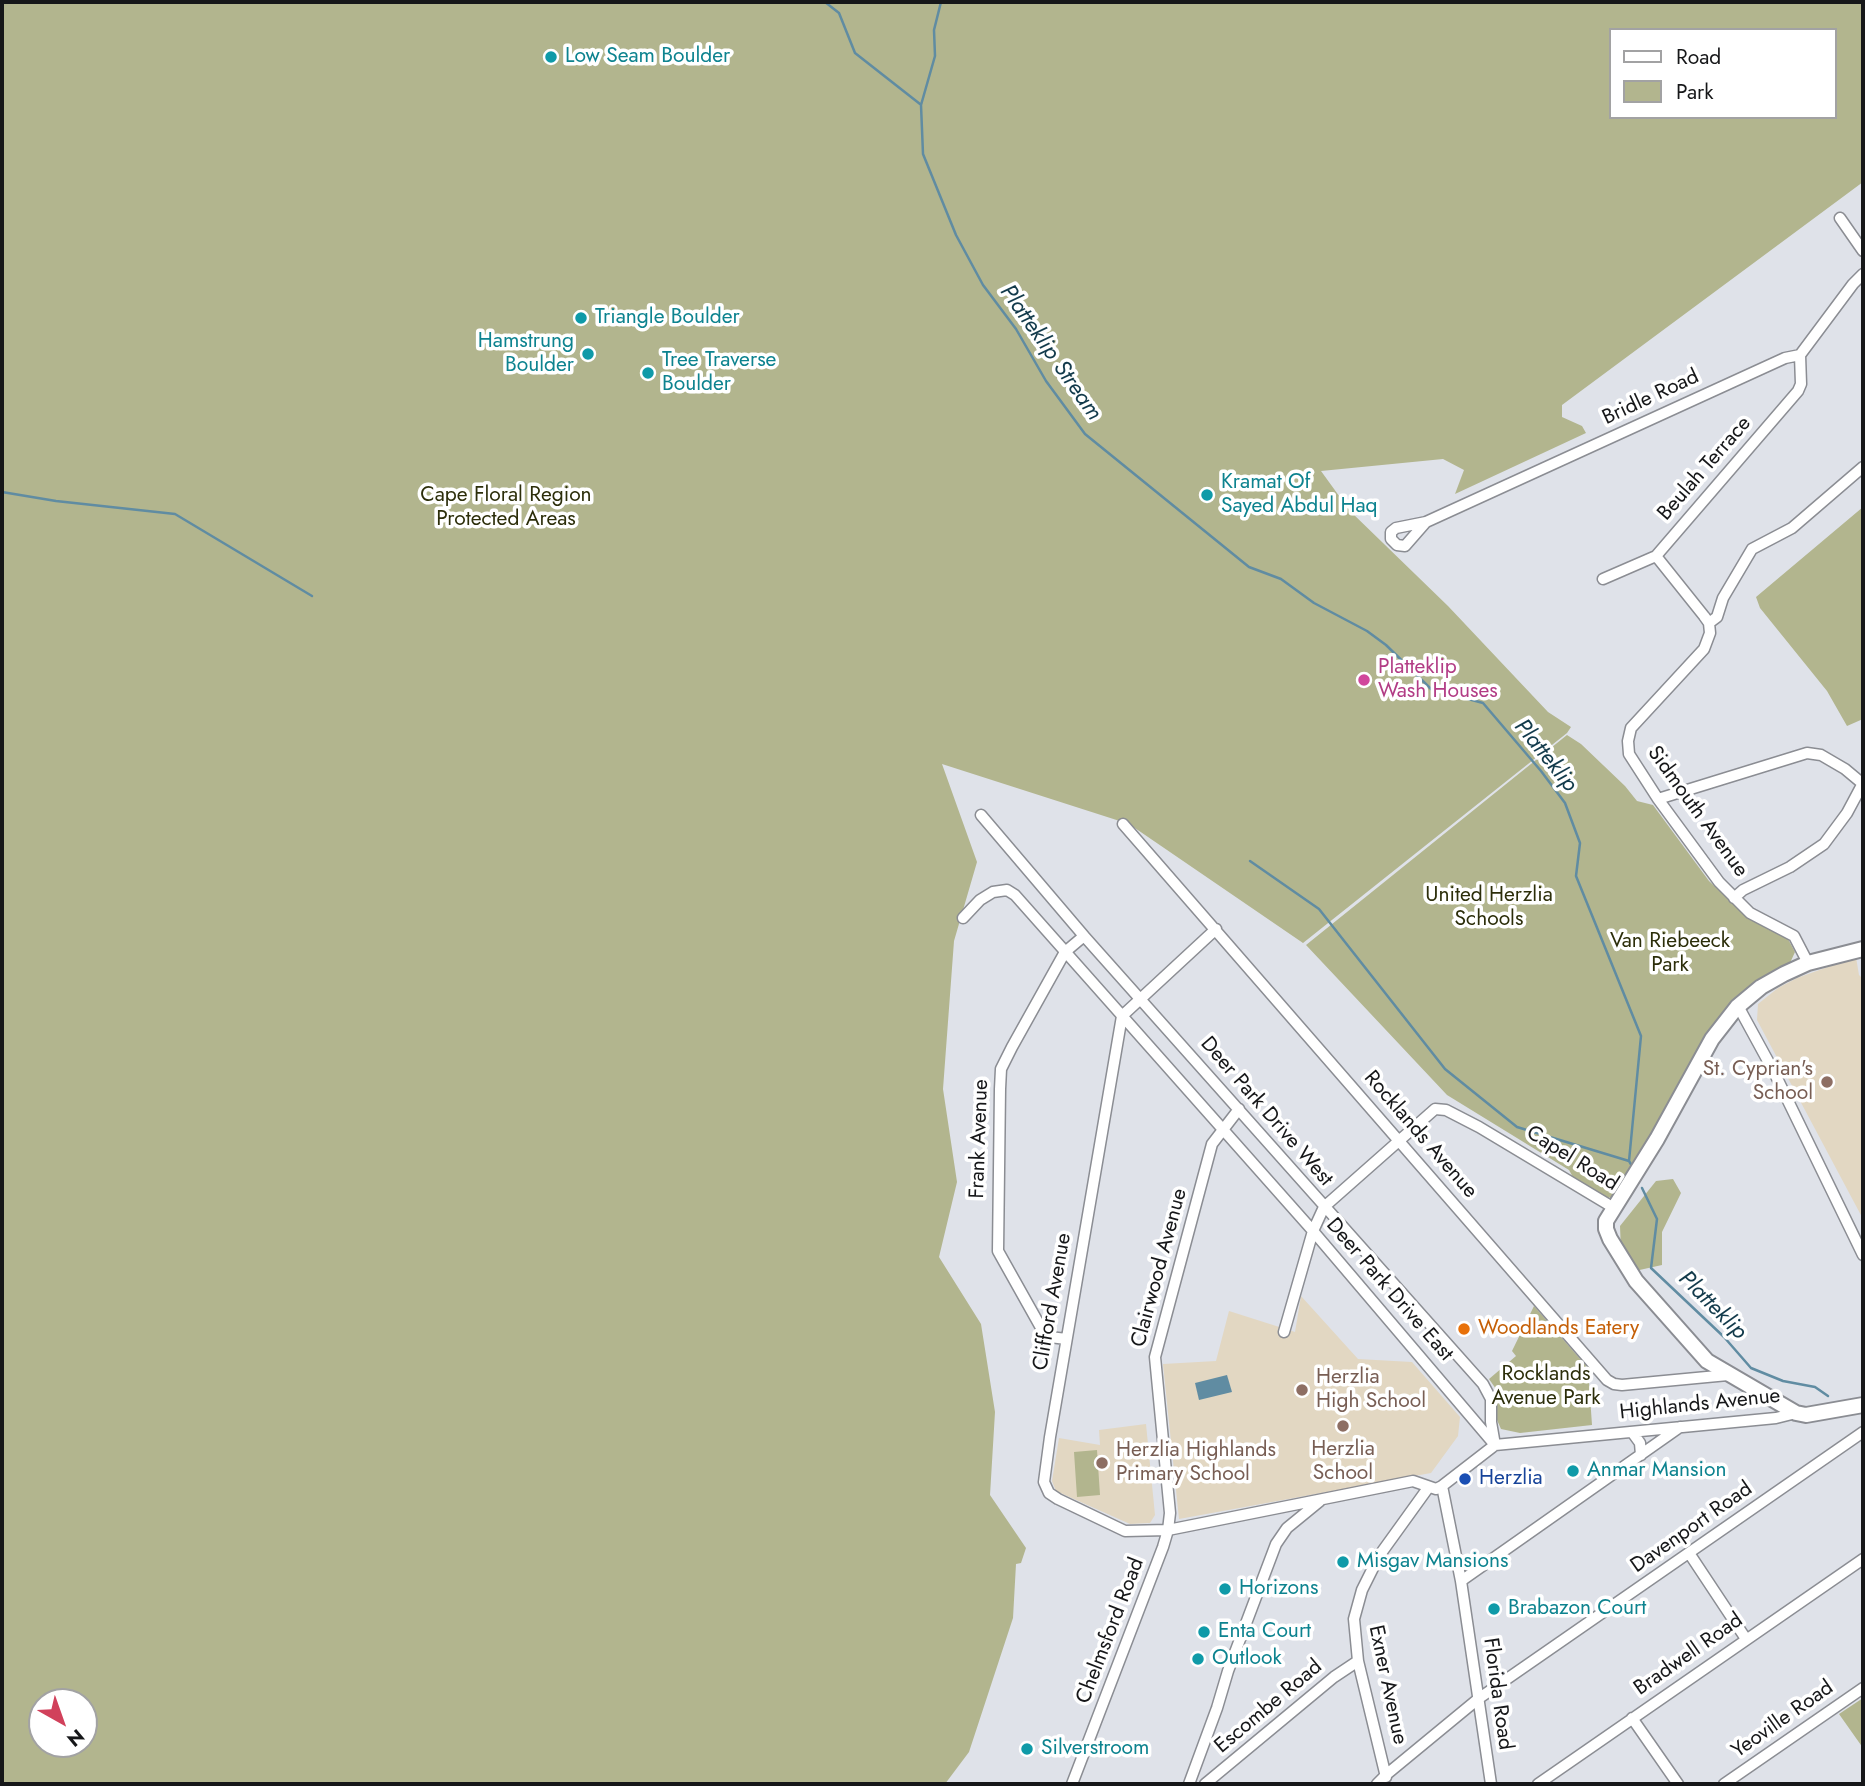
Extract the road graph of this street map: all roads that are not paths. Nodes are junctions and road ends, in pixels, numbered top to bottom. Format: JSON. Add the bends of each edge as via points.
{"nodes":[{"id":1,"x":1840,"y":218,"type":"dead end"},
{"id":2,"x":1863,"y":251,"type":"edge"},
{"id":3,"x":1863,"y":274,"type":"edge"},
{"id":4,"x":1800,"y":355,"type":"junction"},
{"id":5,"x":1863,"y":467,"type":"edge"},
{"id":6,"x":1426,"y":522,"type":"dead end"},
{"id":7,"x":1656,"y":556,"type":"junction"},
{"id":8,"x":1603,"y":579,"type":"dead end"},
{"id":9,"x":1709,"y":623,"type":"junction"},
{"id":10,"x":1863,"y":783,"type":"edge"},
{"id":11,"x":1658,"y":799,"type":"junction"},
{"id":12,"x":981,"y":814,"type":"dead end"},
{"id":13,"x":1123,"y":824,"type":"dead end"},
{"id":14,"x":1734,"y":898,"type":"junction"},
{"id":15,"x":963,"y":918,"type":"dead end"},
{"id":16,"x":1216,"y":929,"type":"junction"},
{"id":17,"x":1084,"y":936,"type":"junction"},
{"id":18,"x":1863,"y":948,"type":"edge"},
{"id":19,"x":1065,"y":953,"type":"junction"},
{"id":20,"x":1808,"y":963,"type":"junction"},
{"id":21,"x":1139,"y":998,"type":"junction"},
{"id":22,"x":1738,"y":1006,"type":"junction"},
{"id":23,"x":1122,"y":1016,"type":"junction"},
{"id":24,"x":1238,"y":1109,"type":"junction"},
{"id":25,"x":1222,"y":1131,"type":"junction"},
{"id":26,"x":1398,"y":1140,"type":"junction"},
{"id":27,"x":1324,"y":1207,"type":"junction"},
{"id":28,"x":1614,"y":1208,"type":"junction"},
{"id":29,"x":1313,"y":1231,"type":"junction"},
{"id":30,"x":1863,"y":1255,"type":"edge"},
{"id":31,"x":1284,"y":1332,"type":"dead end"},
{"id":32,"x":1066,"y":1339,"type":"junction"},
{"id":33,"x":1728,"y":1375,"type":"junction"},
{"id":34,"x":1491,"y":1399,"type":"junction"},
{"id":35,"x":1862,"y":1408,"type":"edge"},
{"id":36,"x":1796,"y":1413,"type":"junction"},
{"id":37,"x":1471,"y":1415,"type":"junction"},
{"id":38,"x":1680,"y":1427,"type":"junction"},
{"id":39,"x":1632,"y":1432,"type":"junction"},
{"id":40,"x":1863,"y":1432,"type":"edge"},
{"id":41,"x":1495,"y":1445,"type":"junction"},
{"id":42,"x":1641,"y":1455,"type":"junction"},
{"id":43,"x":1442,"y":1486,"type":"junction"},
{"id":44,"x":1429,"y":1488,"type":"junction"},
{"id":45,"x":1327,"y":1497,"type":"junction"},
{"id":46,"x":1168,"y":1530,"type":"junction"},
{"id":47,"x":1689,"y":1553,"type":"junction"},
{"id":48,"x":1863,"y":1559,"type":"edge"},
{"id":49,"x":1461,"y":1581,"type":"junction"},
{"id":50,"x":1746,"y":1639,"type":"junction"},
{"id":51,"x":1358,"y":1661,"type":"junction"},
{"id":52,"x":1863,"y":1688,"type":"edge"},
{"id":53,"x":1478,"y":1699,"type":"junction"},
{"id":54,"x":1632,"y":1718,"type":"junction"},
{"id":55,"x":1385,"y":1779,"type":"edge"},
{"id":56,"x":1072,"y":1784,"type":"edge"},
{"id":57,"x":1189,"y":1784,"type":"edge"},
{"id":58,"x":1205,"y":1784,"type":"edge"},
{"id":59,"x":1377,"y":1784,"type":"edge"},
{"id":60,"x":1491,"y":1784,"type":"edge"},
{"id":61,"x":1538,"y":1784,"type":"edge"},
{"id":62,"x":1678,"y":1784,"type":"edge"},
{"id":63,"x":1724,"y":1784,"type":"edge"}],
"edges":[{"from":1,"to":2,"type":"street"},
{"from":3,"to":4,"type":"street"},
{"from":4,"to":6,"type":"street","name":"Bridle Road"},
{"from":4,"to":7,"type":"street","name":"Beulah Terrace","via":[[1797,391]]},
{"from":5,"to":9,"type":"street","name":"Sidmouth Avenue","via":[[1792,528],[1748,553],[1717,617]]},
{"from":7,"to":8,"type":"street","name":"Beulah Terrace"},
{"from":7,"to":9,"type":"street"},
{"from":9,"to":11,"type":"street","name":"Sidmouth Avenue","via":[[1704,649],[1629,732],[1629,754]]},
{"from":10,"to":11,"type":"street","via":[[1821,755],[1807,753]]},
{"from":10,"to":14,"type":"street","via":[[1824,844]]},
{"from":11,"to":14,"type":"street","name":"Sidmouth Avenue"},
{"from":12,"to":17,"type":"street","name":"Deer Park Drive West"},
{"from":13,"to":16,"type":"street","name":"Rocklands Avenue"},
{"from":14,"to":20,"type":"street","name":"Sidmouth Avenue","via":[[1756,917],[1794,936]]},
{"from":15,"to":19,"type":"street","name":"Deer Park Drive East","via":[[988,895],[1010,891]]},
{"from":16,"to":21,"type":"street"},
{"from":16,"to":26,"type":"street","name":"Rocklands Avenue"},
{"from":17,"to":19,"type":"street","name":"Frank Avenue"},
{"from":17,"to":21,"type":"street","name":"Deer Park Drive West"},
{"from":18,"to":20,"type":"street"},
{"from":19,"to":23,"type":"street","name":"Deer Park Drive East"},
{"from":19,"to":32,"type":"street","name":"Frank Avenue","via":[[1001,1069],[997,1241],[1002,1262],[1040,1328],[1050,1337]]},
{"from":20,"to":22,"type":"street","via":[[1761,987]]},
{"from":21,"to":23,"type":"street"},
{"from":21,"to":24,"type":"street","name":"Deer Park Drive West"},
{"from":22,"to":28,"type":"street","via":[[1712,1039]]},
{"from":22,"to":30,"type":"street"},
{"from":23,"to":25,"type":"street","name":"Deer Park Drive East"},
{"from":23,"to":32,"type":"street","name":"Clifford Avenue"},
{"from":24,"to":25,"type":"street","name":"Clairwood Avenue"},
{"from":24,"to":27,"type":"street","name":"Deer Park Drive West"},
{"from":25,"to":29,"type":"street","name":"Deer Park Drive East"},
{"from":25,"to":46,"type":"street","name":"Clairwood Avenue","via":[[1212,1144],[1155,1357]]},
{"from":26,"to":27,"type":"street"},
{"from":26,"to":28,"type":"street","name":"Capel Road","via":[[1435,1109],[1446,1110]]},
{"from":26,"to":33,"type":"street","name":"Rocklands Avenue","via":[[1607,1380],[1622,1385]]},
{"from":27,"to":29,"type":"street"},
{"from":27,"to":34,"type":"street","name":"Deer Park Drive West","via":[[1483,1384]]},
{"from":28,"to":33,"type":"street","name":"Capel Road","via":[[1606,1229],[1629,1271],[1707,1361]]},
{"from":29,"to":31,"type":"street"},
{"from":29,"to":37,"type":"street","name":"Deer Park Drive East"},
{"from":32,"to":46,"type":"street","name":"Clifford Avenue","via":[[1046,1488],[1058,1499],[1125,1531]]},
{"from":33,"to":36,"type":"street","name":"Capel Road"},
{"from":34,"to":37,"type":"street","via":[[1484,1411]]},
{"from":34,"to":41,"type":"street"},
{"from":35,"to":36,"type":"street"},
{"from":36,"to":38,"type":"street","name":"Highlands Avenue"},
{"from":37,"to":41,"type":"street","name":"Deer Park Drive East"},
{"from":38,"to":39,"type":"street","name":"Highlands Avenue"},
{"from":38,"to":42,"type":"street"},
{"from":39,"to":41,"type":"street","name":"Highlands Avenue"},
{"from":39,"to":42,"type":"street"},
{"from":40,"to":47,"type":"street","name":"Davenport Road"},
{"from":41,"to":43,"type":"street"},
{"from":42,"to":49,"type":"street"},
{"from":43,"to":44,"type":"street"},
{"from":43,"to":49,"type":"street","name":"Florida Road"},
{"from":44,"to":45,"type":"street","via":[[1413,1481]]},
{"from":44,"to":51,"type":"street","name":"Exner Avenue","via":[[1379,1556],[1362,1591],[1354,1619]]},
{"from":45,"to":46,"type":"street"},
{"from":45,"to":57,"type":"street","via":[[1301,1515],[1276,1544]]},
{"from":46,"to":56,"type":"street","name":"Chelmsford Road"},
{"from":47,"to":50,"type":"street"},
{"from":47,"to":53,"type":"street","name":"Davenport Road"},
{"from":48,"to":50,"type":"street","name":"Bradwell Road"},
{"from":49,"to":53,"type":"street","name":"Florida Road"},
{"from":50,"to":54,"type":"street","name":"Bradwell Road"},
{"from":51,"to":55,"type":"street","name":"Exner Avenue"},
{"from":51,"to":58,"type":"street","name":"Escombe Road"},
{"from":52,"to":63,"type":"street","name":"Yeoville Road"},
{"from":53,"to":55,"type":"street","name":"Davenport Road"},
{"from":53,"to":60,"type":"street","name":"Florida Road"},
{"from":54,"to":61,"type":"street","name":"Bradwell Road"},
{"from":54,"to":62,"type":"street"},
{"from":55,"to":59,"type":"street","name":"Davenport Road"}]}
